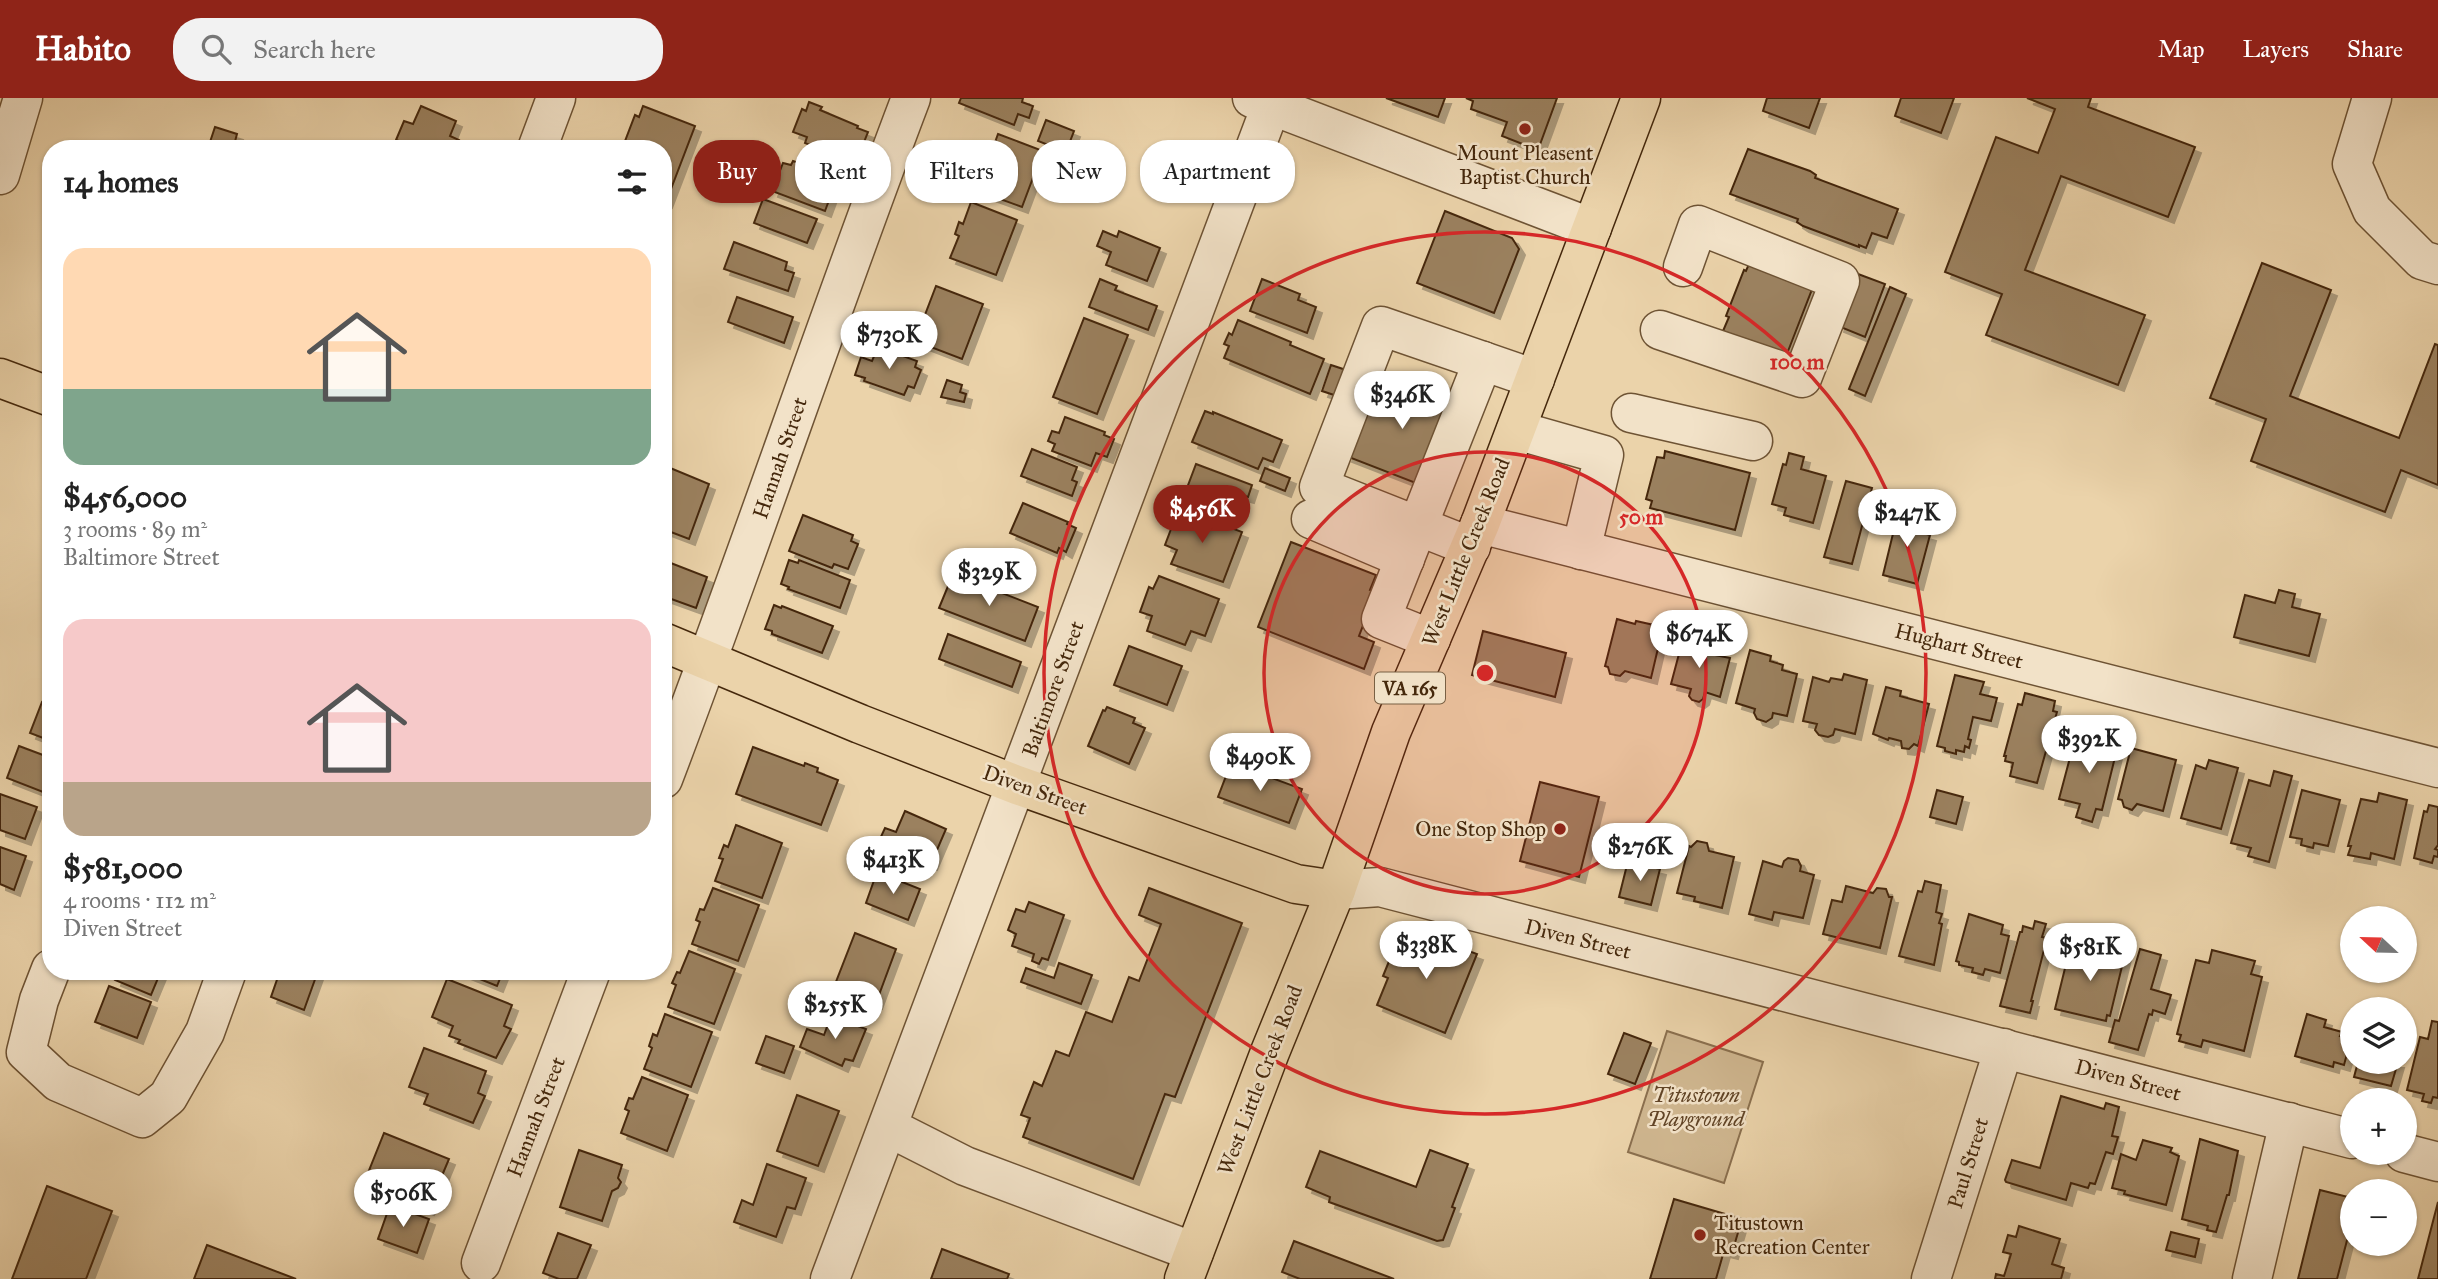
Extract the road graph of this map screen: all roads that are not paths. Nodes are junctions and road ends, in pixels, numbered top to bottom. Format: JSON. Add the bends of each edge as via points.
{"nodes":[{"id":1,"x":23,"y":98,"type":"edge"},
{"id":2,"x":556,"y":98,"type":"edge"},
{"id":3,"x":911,"y":98,"type":"edge"},
{"id":4,"x":1641,"y":98,"type":"edge"},
{"id":5,"x":2372,"y":98,"type":"edge"},
{"id":6,"x":1266,"y":101,"type":"edge"},
{"id":7,"x":540,"y":140,"type":"edge"},
{"id":8,"x":0,"y":175,"type":"edge"},
{"id":9,"x":1592,"y":228,"type":"junction"},
{"id":10,"x":2438,"y":265,"type":"edge"},
{"id":11,"x":1683,"y":267,"type":"dead end"},
{"id":12,"x":1660,"y":330,"type":"dead end"},
{"id":13,"x":1483,"y":361,"type":"junction"},
{"id":14,"x":0,"y":378,"type":"edge"},
{"id":15,"x":1535,"y":379,"type":"junction"},
{"id":16,"x":42,"y":394,"type":"edge"},
{"id":17,"x":1631,"y":413,"type":"dead end"},
{"id":18,"x":1516,"y":429,"type":"junction"},
{"id":19,"x":1753,"y":441,"type":"dead end"},
{"id":20,"x":1311,"y":519,"type":"dead end"},
{"id":21,"x":1475,"y":535,"type":"junction"},
{"id":22,"x":1411,"y":542,"type":"junction"},
{"id":23,"x":1581,"y":550,"type":"junction"},
{"id":24,"x":1431,"y":639,"type":"junction"},
{"id":25,"x":672,"y":646,"type":"edge"},
{"id":26,"x":708,"y":661,"type":"junction"},
{"id":27,"x":672,"y":755,"type":"edge"},
{"id":28,"x":2438,"y":768,"type":"edge"},
{"id":29,"x":1017,"y":785,"type":"junction"},
{"id":30,"x":1336,"y":890,"type":"junction"},
{"id":31,"x":47,"y":980,"type":"edge"},
{"id":32,"x":224,"y":980,"type":"edge"},
{"id":33,"x":588,"y":980,"type":"edge"},
{"id":34,"x":2004,"y":1048,"type":"junction"},
{"id":35,"x":2290,"y":1122,"type":"junction"},
{"id":36,"x":888,"y":1127,"type":"junction"},
{"id":37,"x":2340,"y":1136,"type":"edge"},
{"id":38,"x":2417,"y":1156,"type":"edge"},
{"id":39,"x":2438,"y":1162,"type":"edge"},
{"id":40,"x":481,"y":1263,"type":"dead end"},
{"id":41,"x":1189,"y":1266,"type":"edge"},
{"id":42,"x":830,"y":1279,"type":"edge"},
{"id":43,"x":1931,"y":1279,"type":"edge"},
{"id":44,"x":2252,"y":1279,"type":"edge"}],
"edges":[{"from":1,"to":8,"type":"street"},
{"from":2,"to":7,"type":"street"},
{"from":3,"to":26,"type":"street","name":"Hannah Street"},
{"from":4,"to":9,"type":"main road","name":"West Little Creek Road","number":"VA 165"},
{"from":5,"to":10,"type":"street","via":[[2352,164],[2372,210],[2422,260]]},
{"from":6,"to":9,"type":"street"},
{"from":6,"to":29,"type":"street","name":"Baltimore Street"},
{"from":9,"to":15,"type":"main road","name":"West Little Creek Road","number":"VA 165"},
{"from":11,"to":12,"type":"street","via":[[1698,225],[1840,281],[1802,378]]},
{"from":13,"to":15,"type":"street"},
{"from":13,"to":22,"type":"street"},
{"from":13,"to":22,"type":"street","via":[[1381,326],[1319,487]]},
{"from":14,"to":16,"type":"main road"},
{"from":15,"to":18,"type":"main road","name":"West Little Creek Road","number":"VA 165"},
{"from":17,"to":19,"type":"street"},
{"from":18,"to":21,"type":"main road","name":"West Little Creek Road","number":"VA 165"},
{"from":18,"to":23,"type":"street","via":[[1604,455]]},
{"from":20,"to":22,"type":"street"},
{"from":21,"to":22,"type":"street","name":"Hughart Street"},
{"from":21,"to":23,"type":"street","name":"Hughart Street"},
{"from":21,"to":24,"type":"main road","name":"West Little Creek Road","number":"VA 165"},
{"from":22,"to":24,"type":"street","via":[[1381,619]]},
{"from":23,"to":28,"type":"street","name":"Hughart Street"},
{"from":24,"to":30,"type":"main road","name":"West Little Creek Road","number":"VA 165","via":[[1391,732]]},
{"from":25,"to":26,"type":"main road","name":"Diven Street"},
{"from":26,"to":27,"type":"street","name":"Hannah Street"},
{"from":26,"to":29,"type":"main road","name":"Diven Street"},
{"from":29,"to":30,"type":"main road","name":"Diven Street","via":[[1296,884]]},
{"from":29,"to":36,"type":"street","name":"Baltimore Street"},
{"from":30,"to":34,"type":"street","name":"Diven Street","via":[[1380,887]]},
{"from":30,"to":41,"type":"main road","name":"West Little Creek Road","number":"VA 165"},
{"from":31,"to":32,"type":"street","via":[[26,1052],[58,1082],[142,1118],[168,1097],[205,1032]]},
{"from":33,"to":40,"type":"street","name":"Hannah Street"},
{"from":34,"to":35,"type":"street","name":"Diven Street"},
{"from":34,"to":43,"type":"street","name":"Paul Street"},
{"from":35,"to":37,"type":"street","name":"Diven Street"},
{"from":35,"to":44,"type":"street"},
{"from":36,"to":41,"type":"street"},
{"from":36,"to":42,"type":"street","name":"Baltimore Street"},
{"from":38,"to":39,"type":"street"}]}
